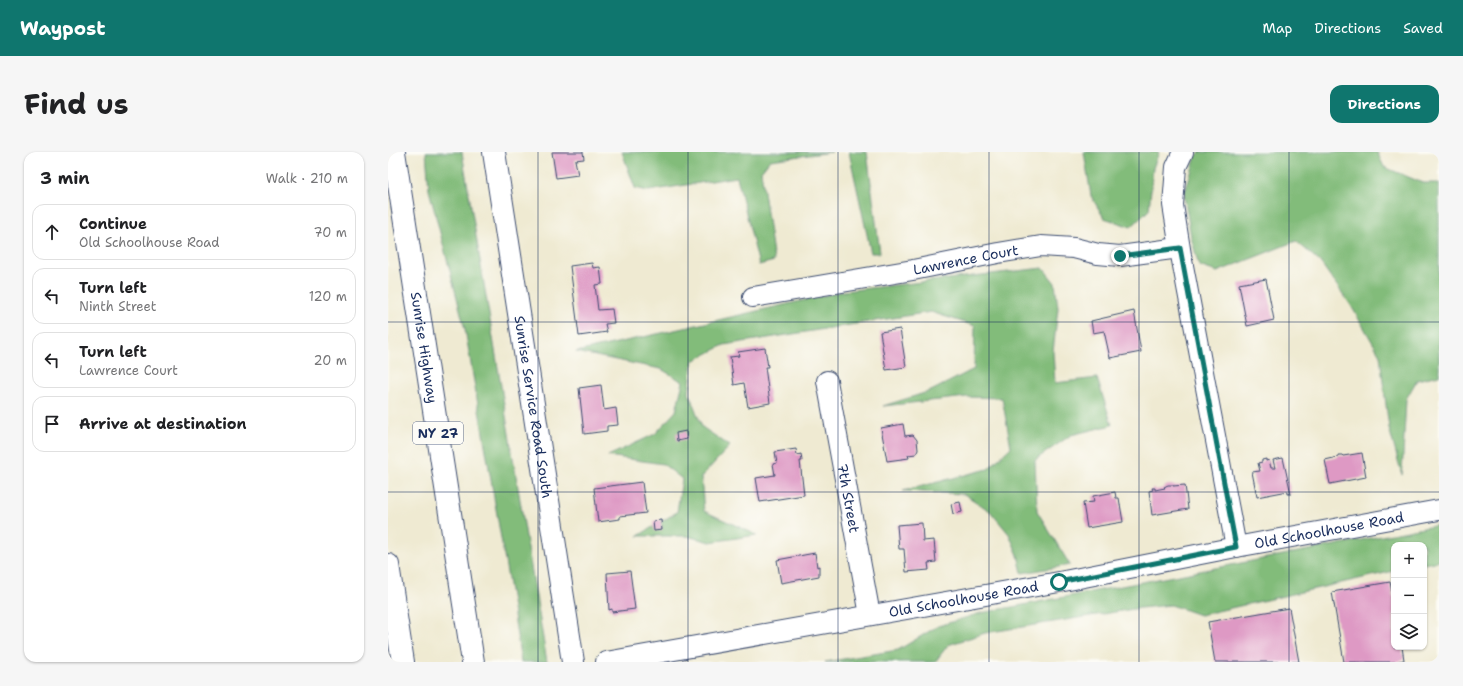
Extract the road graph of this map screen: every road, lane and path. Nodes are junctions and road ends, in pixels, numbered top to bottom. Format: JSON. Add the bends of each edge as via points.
{"nodes":[{"id":1,"x":394,"y":152,"type":"edge"},
{"id":2,"x":494,"y":152,"type":"edge"},
{"id":3,"x":1183,"y":152,"type":"edge"},
{"id":4,"x":1180,"y":248,"type":"junction"},
{"id":5,"x":753,"y":297,"type":"dead end"},
{"id":6,"x":827,"y":380,"type":"dead end"},
{"id":7,"x":1439,"y":510,"type":"edge"},
{"id":8,"x":1236,"y":547,"type":"junction"},
{"id":9,"x":388,"y":565,"type":"edge"},
{"id":10,"x":870,"y":615,"type":"junction"},
{"id":11,"x":403,"y":662,"type":"edge"},
{"id":12,"x":473,"y":662,"type":"edge"},
{"id":13,"x":573,"y":662,"type":"edge"},
{"id":14,"x":606,"y":662,"type":"edge"}],
"edges":[{"from":1,"to":12,"type":"main road","name":"Sunrise Highway","number":"NY 27"},
{"from":2,"to":13,"type":"main road","name":"Sunrise Service Road South"},
{"from":3,"to":4,"type":"street","via":[[1176,167],[1173,205]]},
{"from":4,"to":5,"type":"street","name":"Lawrence Court","via":[[1120,256],[1074,248],[1041,246]]},
{"from":4,"to":8,"type":"street"},
{"from":6,"to":10,"type":"street","name":"7th Street"},
{"from":7,"to":8,"type":"street","name":"Old Schoolhouse Road"},
{"from":8,"to":10,"type":"street","name":"Old Schoolhouse Road","via":[[1059,582]]},
{"from":9,"to":11,"type":"main road"},
{"from":10,"to":14,"type":"street","name":"Old Schoolhouse Road"}]}
